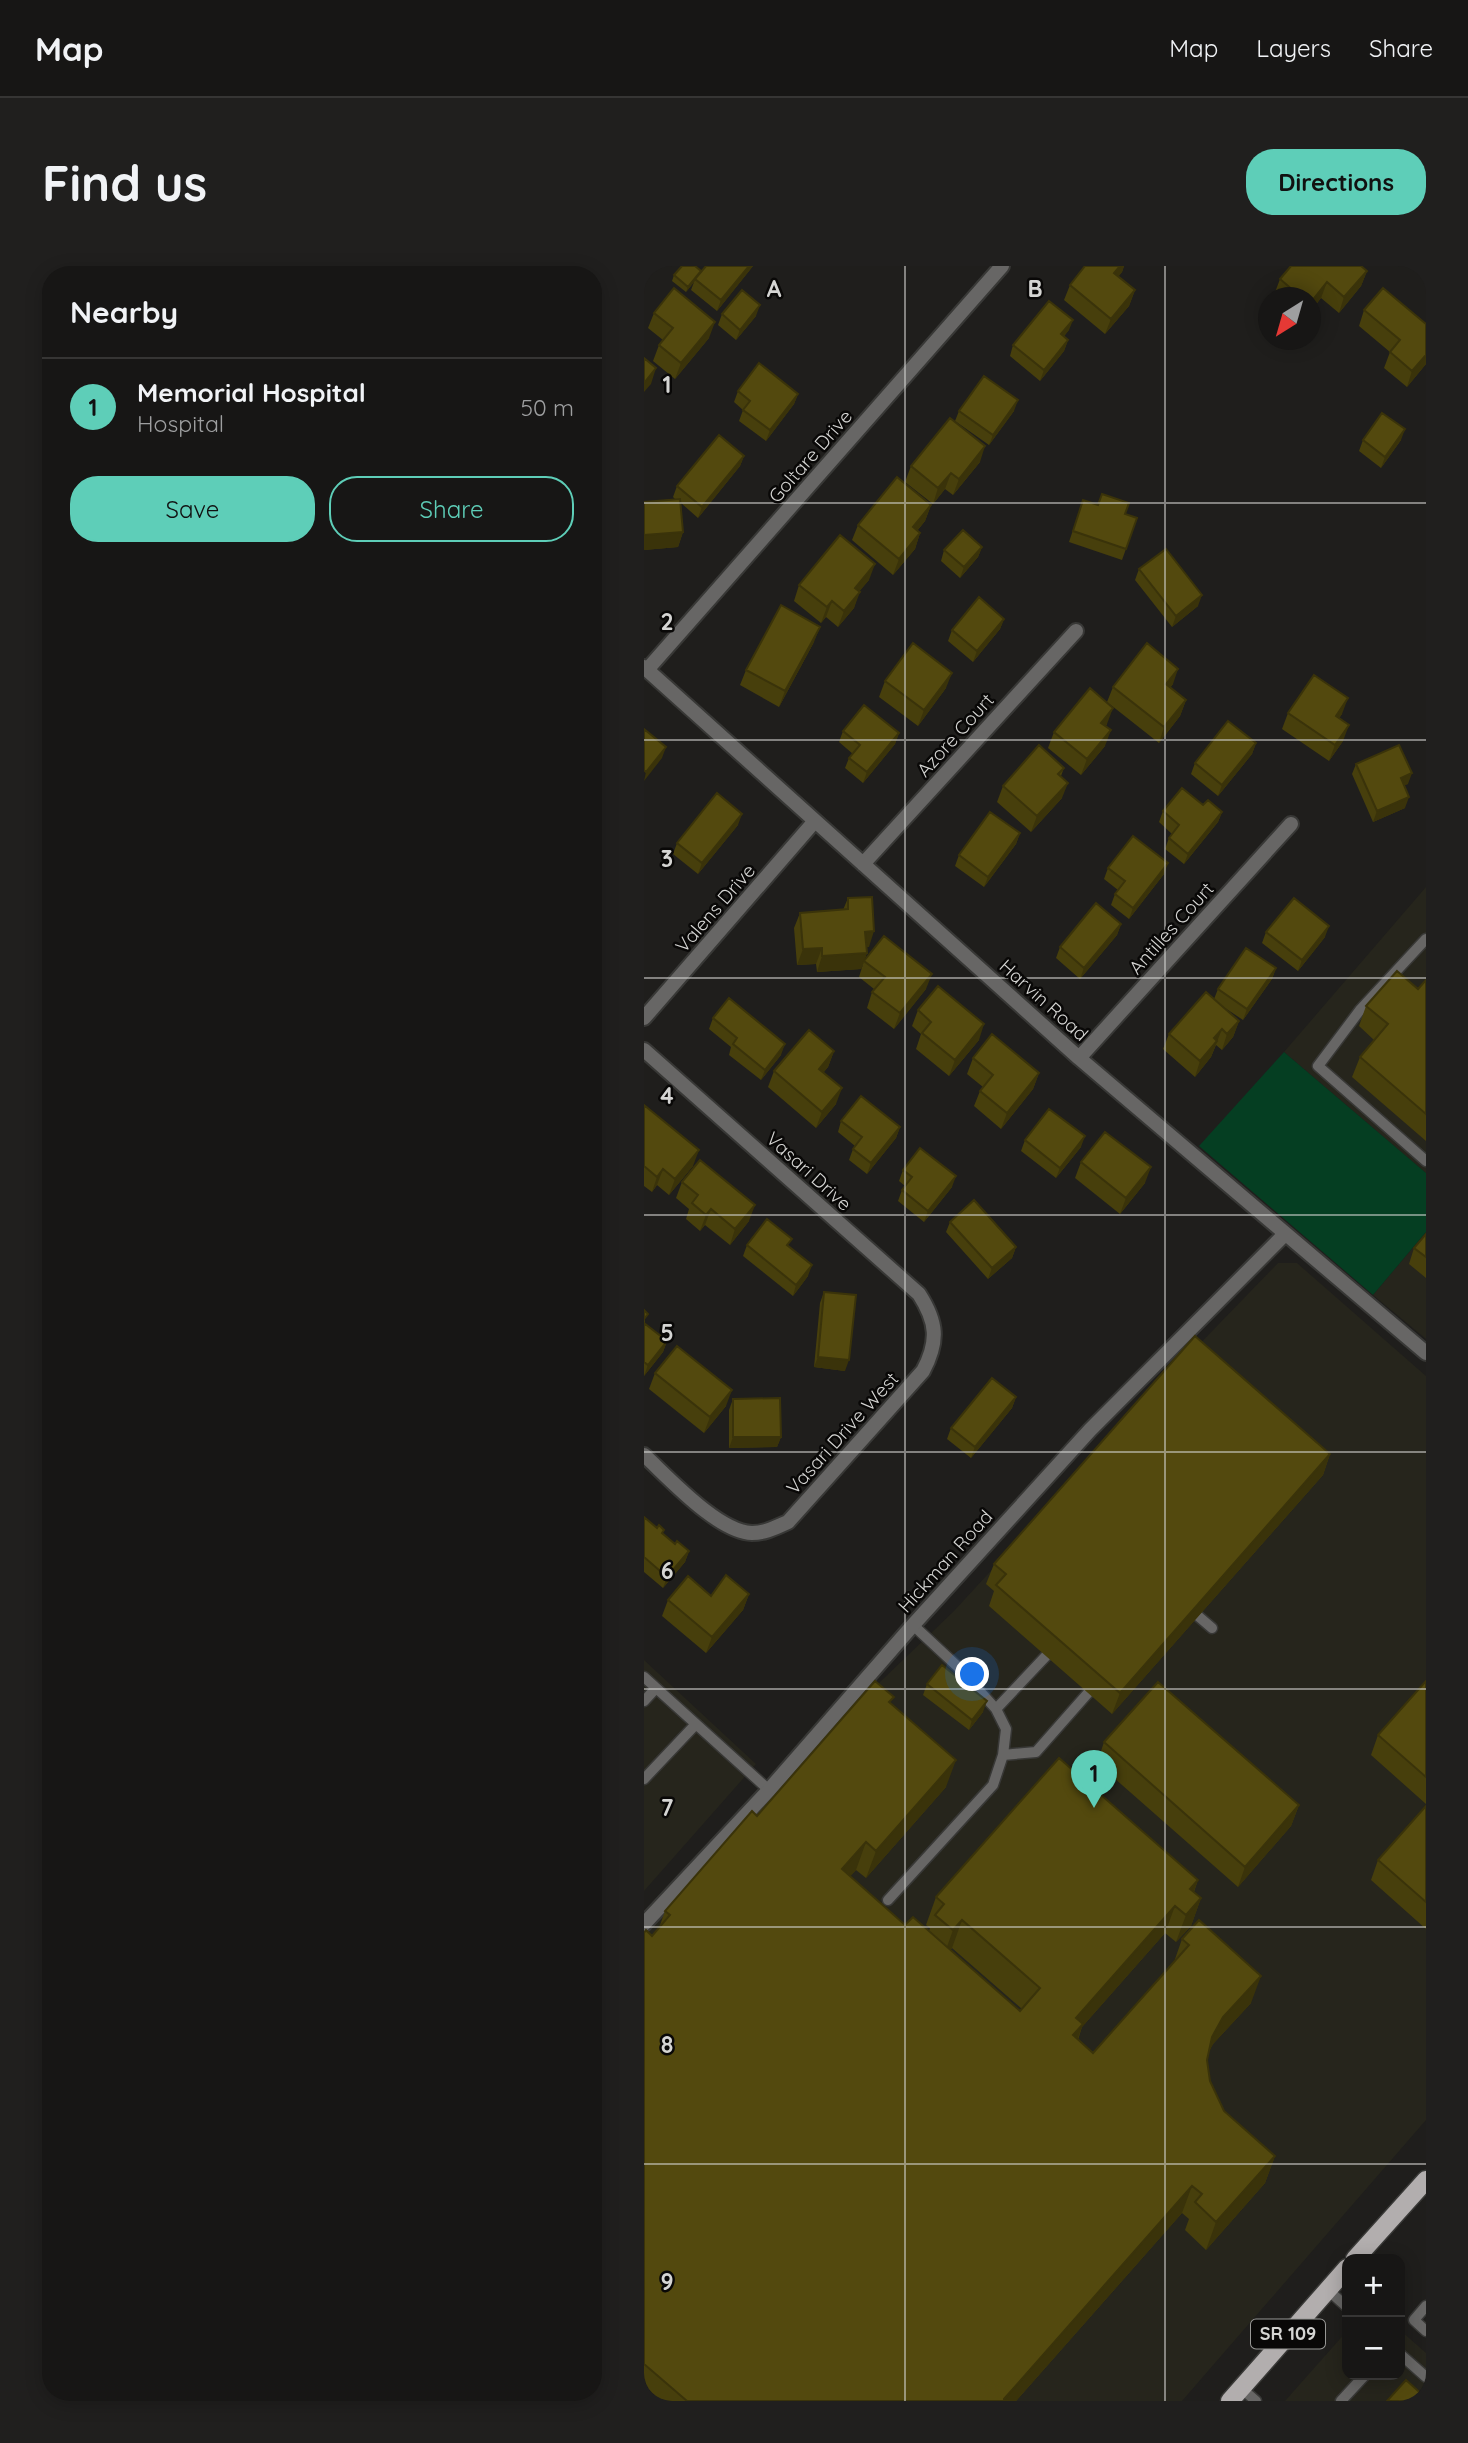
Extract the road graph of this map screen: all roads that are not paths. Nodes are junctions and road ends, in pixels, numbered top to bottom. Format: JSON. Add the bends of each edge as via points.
{"nodes":[{"id":1,"x":1002,"y":266,"type":"edge"},
{"id":2,"x":1076,"y":631,"type":"dead end"},
{"id":3,"x":646,"y":669,"type":"edge"},
{"id":4,"x":814,"y":822,"type":"junction"},
{"id":5,"x":1291,"y":824,"type":"dead end"},
{"id":6,"x":863,"y":864,"type":"junction"},
{"id":7,"x":1426,"y":939,"type":"edge"},
{"id":8,"x":644,"y":1018,"type":"edge"},
{"id":9,"x":644,"y":1050,"type":"edge"},
{"id":10,"x":1079,"y":1058,"type":"junction"},
{"id":11,"x":1426,"y":1161,"type":"edge"},
{"id":12,"x":1285,"y":1234,"type":"junction"},
{"id":13,"x":934,"y":1331,"type":"joint"},
{"id":14,"x":1426,"y":1353,"type":"edge"},
{"id":15,"x":644,"y":1455,"type":"edge"},
{"id":16,"x":1198,"y":1616,"type":"edge"},
{"id":17,"x":913,"y":1625,"type":"junction"},
{"id":18,"x":1212,"y":1628,"type":"dead end"},
{"id":19,"x":1046,"y":1656,"type":"dead end"},
{"id":20,"x":644,"y":1677,"type":"edge"},
{"id":21,"x":656,"y":1688,"type":"junction"},
{"id":22,"x":1088,"y":1693,"type":"dead end"},
{"id":23,"x":644,"y":1701,"type":"edge"},
{"id":24,"x":996,"y":1709,"type":"junction"},
{"id":25,"x":696,"y":1724,"type":"junction"},
{"id":26,"x":1003,"y":1755,"type":"junction"},
{"id":27,"x":644,"y":1779,"type":"edge"},
{"id":28,"x":769,"y":1790,"type":"junction"},
{"id":29,"x":888,"y":1900,"type":"dead end"},
{"id":30,"x":646,"y":1916,"type":"edge"},
{"id":31,"x":1426,"y":2179,"type":"edge"},
{"id":32,"x":1359,"y":2254,"type":"edge"},
{"id":33,"x":1342,"y":2274,"type":"edge"},
{"id":34,"x":1328,"y":2290,"type":"junction"},
{"id":35,"x":1342,"y":2303,"type":"edge"},
{"id":36,"x":1426,"y":2306,"type":"edge"},
{"id":37,"x":1426,"y":2331,"type":"edge"},
{"id":38,"x":1405,"y":2358,"type":"edge"},
{"id":39,"x":1426,"y":2377,"type":"edge"},
{"id":40,"x":1360,"y":2380,"type":"edge"},
{"id":41,"x":1236,"y":2395,"type":"edge"},
{"id":42,"x":1256,"y":2401,"type":"edge"},
{"id":43,"x":1341,"y":2401,"type":"edge"}],
"edges":[{"from":1,"to":3,"type":"street","name":"Goltare Drive"},
{"from":2,"to":6,"type":"street","name":"Azore Court"},
{"from":3,"to":4,"type":"street","name":"Harvin Road"},
{"from":4,"to":6,"type":"street","name":"Harvin Road"},
{"from":4,"to":8,"type":"street","name":"Valens Drive"},
{"from":5,"to":10,"type":"street","name":"Antilles Court"},
{"from":6,"to":10,"type":"street","name":"Harvin Road"},
{"from":7,"to":11,"type":"lane","via":[[1360,1010],[1318,1066]]},
{"from":9,"to":13,"type":"street","name":"Vasari Drive","via":[[919,1294],[931,1313]]},
{"from":10,"to":12,"type":"street","name":"Harvin Road"},
{"from":12,"to":14,"type":"street","name":"Harvin Road"},
{"from":12,"to":17,"type":"street","name":"Hickman Road","via":[[1090,1430],[1060,1472]]},
{"from":13,"to":15,"type":"street","name":"Vasari Drive West","via":[[933,1352],[923,1371],[788,1522],[768,1531],[750,1533],[715,1519]]},
{"from":16,"to":18,"type":"lane"},
{"from":17,"to":24,"type":"lane"},
{"from":17,"to":28,"type":"street","name":"Hickman Road"},
{"from":19,"to":24,"type":"lane"},
{"from":20,"to":21,"type":"lane"},
{"from":21,"to":23,"type":"lane"},
{"from":21,"to":25,"type":"lane"},
{"from":22,"to":26,"type":"lane","via":[[1036,1752]]},
{"from":24,"to":26,"type":"lane","via":[[1006,1729]]},
{"from":25,"to":27,"type":"lane"},
{"from":25,"to":28,"type":"lane"},
{"from":26,"to":29,"type":"lane","via":[[993,1785]]},
{"from":28,"to":30,"type":"street","name":"Hickman Road"},
{"from":31,"to":32,"type":"main road"},
{"from":33,"to":34,"type":"main road","number":"SR 109"},
{"from":34,"to":35,"type":"lane"},
{"from":34,"to":41,"type":"main road","number":"SR 109"},
{"from":36,"to":37,"type":"lane","via":[[1414,2320]]},
{"from":38,"to":39,"type":"lane"},
{"from":40,"to":43,"type":"lane"},
{"from":41,"to":42,"type":"lane"}]}
